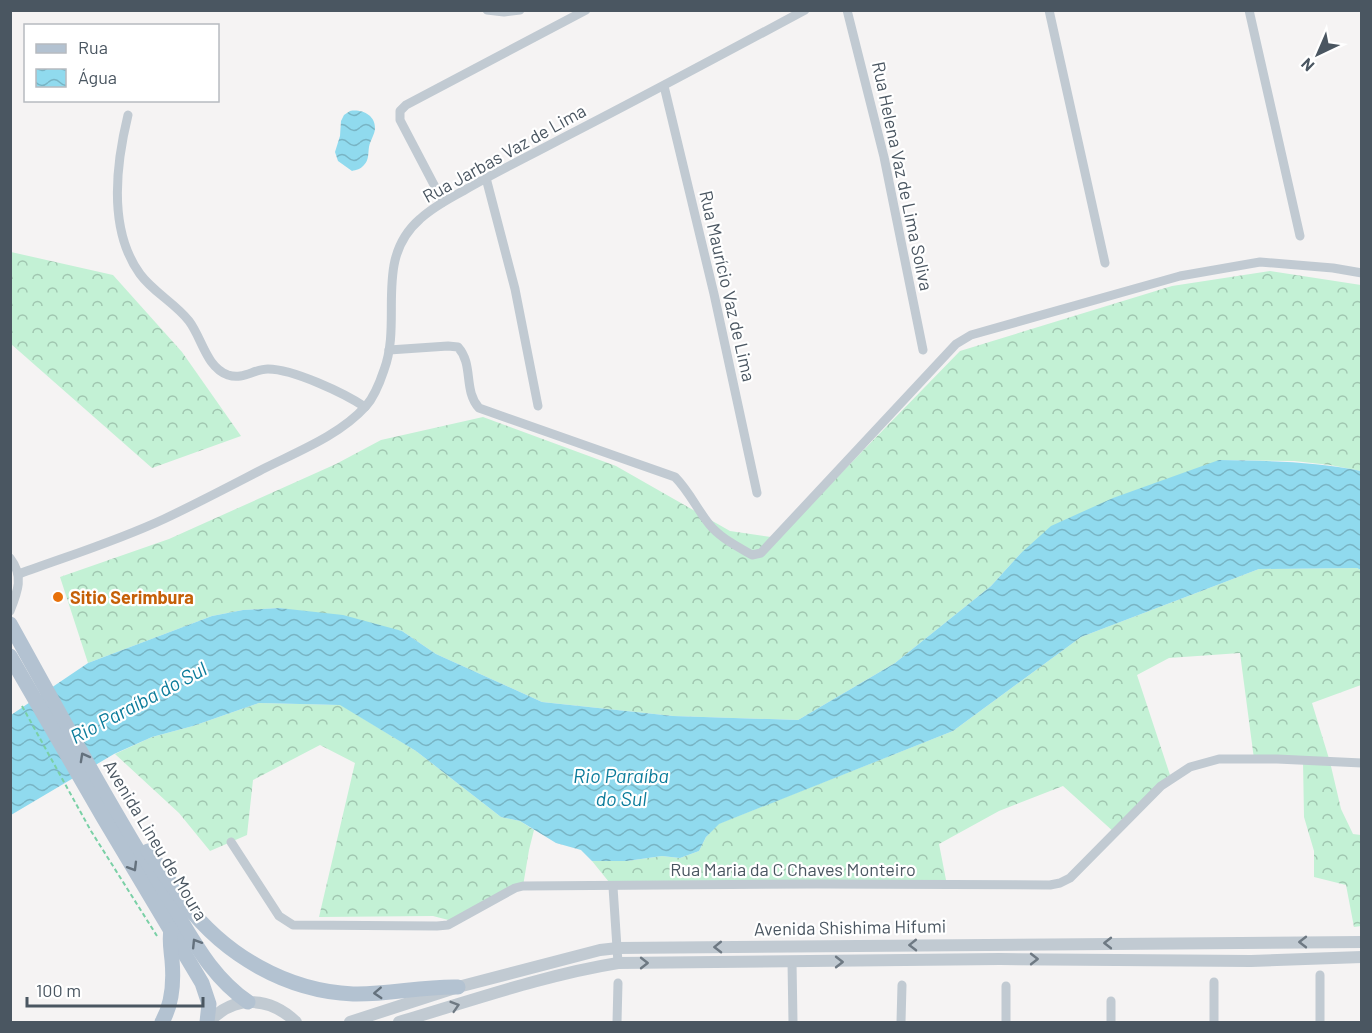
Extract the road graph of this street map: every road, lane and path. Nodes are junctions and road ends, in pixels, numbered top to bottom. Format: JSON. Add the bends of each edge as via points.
{"nodes":[{"id":1,"x":487,"y":10,"type":"edge"},
{"id":2,"x":520,"y":10,"type":"edge"},
{"id":3,"x":586,"y":10,"type":"edge"},
{"id":4,"x":805,"y":10,"type":"edge"},
{"id":5,"x":847,"y":10,"type":"edge"},
{"id":6,"x":1049,"y":10,"type":"edge"},
{"id":7,"x":1249,"y":10,"type":"edge"},
{"id":8,"x":664,"y":86,"type":"junction"},
{"id":9,"x":128,"y":115,"type":"dead end"},
{"id":10,"x":486,"y":178,"type":"junction"},
{"id":11,"x":443,"y":202,"type":"junction"},
{"id":12,"x":1300,"y":236,"type":"dead end"},
{"id":13,"x":1105,"y":263,"type":"dead end"},
{"id":14,"x":1362,"y":273,"type":"edge"},
{"id":15,"x":389,"y":350,"type":"junction"},
{"id":16,"x":923,"y":350,"type":"dead end"},
{"id":17,"x":538,"y":406,"type":"dead end"},
{"id":18,"x":365,"y":407,"type":"junction"},
{"id":19,"x":757,"y":493,"type":"dead end"},
{"id":20,"x":10,"y":558,"type":"edge"},
{"id":21,"x":19,"y":574,"type":"junction"},
{"id":22,"x":10,"y":611,"type":"edge"},
{"id":23,"x":10,"y":624,"type":"edge"},
{"id":24,"x":10,"y":656,"type":"edge"},
{"id":25,"x":25,"y":666,"type":"junction"},
{"id":26,"x":22,"y":706,"type":"dead end"},
{"id":27,"x":1362,"y":763,"type":"edge"},
{"id":28,"x":108,"y":813,"type":"junction"},
{"id":29,"x":123,"y":827,"type":"junction"},
{"id":30,"x":231,"y":842,"type":"dead end"},
{"id":31,"x":613,"y":887,"type":"junction"},
{"id":32,"x":165,"y":935,"type":"junction"},
{"id":33,"x":1362,"y":942,"type":"edge"},
{"id":34,"x":618,"y":948,"type":"junction"},
{"id":35,"x":1362,"y":957,"type":"edge"},
{"id":36,"x":792,"y":962,"type":"junction"},
{"id":37,"x":618,"y":963,"type":"junction"},
{"id":38,"x":1320,"y":975,"type":"dead end"},
{"id":39,"x":1214,"y":982,"type":"dead end"},
{"id":40,"x":618,"y":983,"type":"dead end"},
{"id":41,"x":902,"y":985,"type":"dead end"},
{"id":42,"x":1006,"y":986,"type":"dead end"},
{"id":43,"x":458,"y":987,"type":"junction"},
{"id":44,"x":1111,"y":1001,"type":"dead end"},
{"id":45,"x":248,"y":1002,"type":"junction"},
{"id":46,"x":297,"y":1022,"type":"edge"},
{"id":47,"x":162,"y":1023,"type":"edge"},
{"id":48,"x":208,"y":1023,"type":"edge"},
{"id":49,"x":350,"y":1023,"type":"edge"},
{"id":50,"x":399,"y":1023,"type":"edge"},
{"id":51,"x":617,"y":1023,"type":"edge"},
{"id":52,"x":793,"y":1023,"type":"edge"},
{"id":53,"x":901,"y":1023,"type":"edge"},
{"id":54,"x":1006,"y":1023,"type":"edge"},
{"id":55,"x":1111,"y":1023,"type":"edge"},
{"id":56,"x":1214,"y":1023,"type":"edge"},
{"id":57,"x":1320,"y":1023,"type":"edge"}],
"edges":[{"from":1,"to":2,"type":"street"},
{"from":3,"to":11,"type":"street","via":[[400,111],[400,120]]},
{"from":4,"to":8,"type":"street","name":"Rua Jarbas Vaz de Lima"},
{"from":5,"to":16,"type":"street","name":"Rua Helena Vaz de Lima Soliva","via":[[884,158]]},
{"from":6,"to":13,"type":"street"},
{"from":7,"to":12,"type":"street"},
{"from":8,"to":10,"type":"street","name":"Rua Jarbas Vaz de Lima"},
{"from":8,"to":19,"type":"street","name":"Rua Maurício Vaz de Lima"},
{"from":9,"to":18,"type":"street","via":[[119,162],[118,199],[128,252],[140,275],[189,322],[220,371],[234,376],[264,369],[285,372],[346,395]]},
{"from":10,"to":11,"type":"street","name":"Rua Jarbas Vaz de Lima"},
{"from":10,"to":17,"type":"street","via":[[515,289]]},
{"from":11,"to":15,"type":"street","name":"Rua Jarbas Vaz de Lima","via":[[421,217],[400,243],[392,274]]},
{"from":14,"to":15,"type":"street","via":[[1260,262],[1180,276],[971,335],[956,344],[761,553],[752,555],[709,525],[675,477],[478,408],[472,400],[465,354],[458,347]]},
{"from":15,"to":18,"type":"street","name":"Rua Jarbas Vaz de Lima","via":[[376,390]]},
{"from":18,"to":21,"type":"street","name":"Rua Jarbas Vaz de Lima","via":[[328,435],[164,519]]},
{"from":20,"to":21,"type":"street"},
{"from":21,"to":22,"type":"street"},
{"from":23,"to":25,"type":"main road","name":"Avenida Lineu de Moura"},
{"from":24,"to":25,"type":"main road","name":"Avenida Lineu de Moura"},
{"from":25,"to":28,"type":"main road","name":"Avenida Lineu de Moura"},
{"from":26,"to":32,"type":"path","via":[[91,831]]},
{"from":27,"to":31,"type":"street","name":"Rua Maria da C Chaves Monteiro","via":[[1219,759],[1190,767],[1161,786],[1070,878],[1050,885]]},
{"from":28,"to":29,"type":"main road","name":"Avenida Lineu de Moura"},
{"from":28,"to":32,"type":"main road","name":"Avenida Lineu de Moura","one_way":true},
{"from":43,"to":29,"type":"main road","one_way":true,"via":[[352,993],[303,985],[266,971],[227,946],[199,919],[135,835]]},
{"from":45,"to":29,"type":"main road","name":"Avenida Lineu de Moura","one_way":true,"via":[[213,971]]},
{"from":30,"to":31,"type":"street","name":"Rua Maria da C Chaves Monteiro","via":[[279,916],[293,925],[437,926],[456,922],[523,886]]},
{"from":31,"to":34,"type":"street"},
{"from":32,"to":47,"type":"main road","via":[[169,938],[173,976]]},
{"from":32,"to":48,"type":"main road","name":"Avenida Lineu de Moura","via":[[206,991]]},
{"from":33,"to":34,"type":"street","name":"Avenida Shishima Hifumi","one_way":true},
{"from":34,"to":37,"type":"street"},
{"from":34,"to":43,"type":"street","name":"Avenida Shishima Hifumi"},
{"from":36,"to":35,"type":"street","name":"Avenida Shishima Hifumi","one_way":true,"via":[[1251,961]]},
{"from":37,"to":36,"type":"street","name":"Avenida Shishima Hifumi","one_way":true},
{"from":36,"to":52,"type":"street"},
{"from":50,"to":37,"type":"street","name":"Avenida Shishima Hifumi","one_way":true,"via":[[515,988]]},
{"from":38,"to":57,"type":"street"},
{"from":39,"to":56,"type":"street"},
{"from":40,"to":51,"type":"street"},
{"from":41,"to":53,"type":"street"},
{"from":42,"to":54,"type":"street"},
{"from":43,"to":49,"type":"street","name":"Avenida Shishima Hifumi"},
{"from":44,"to":55,"type":"street"},
{"from":45,"to":46,"type":"street","via":[[274,1006]]},
{"from":45,"to":48,"type":"street","via":[[224,1009]]}]}
